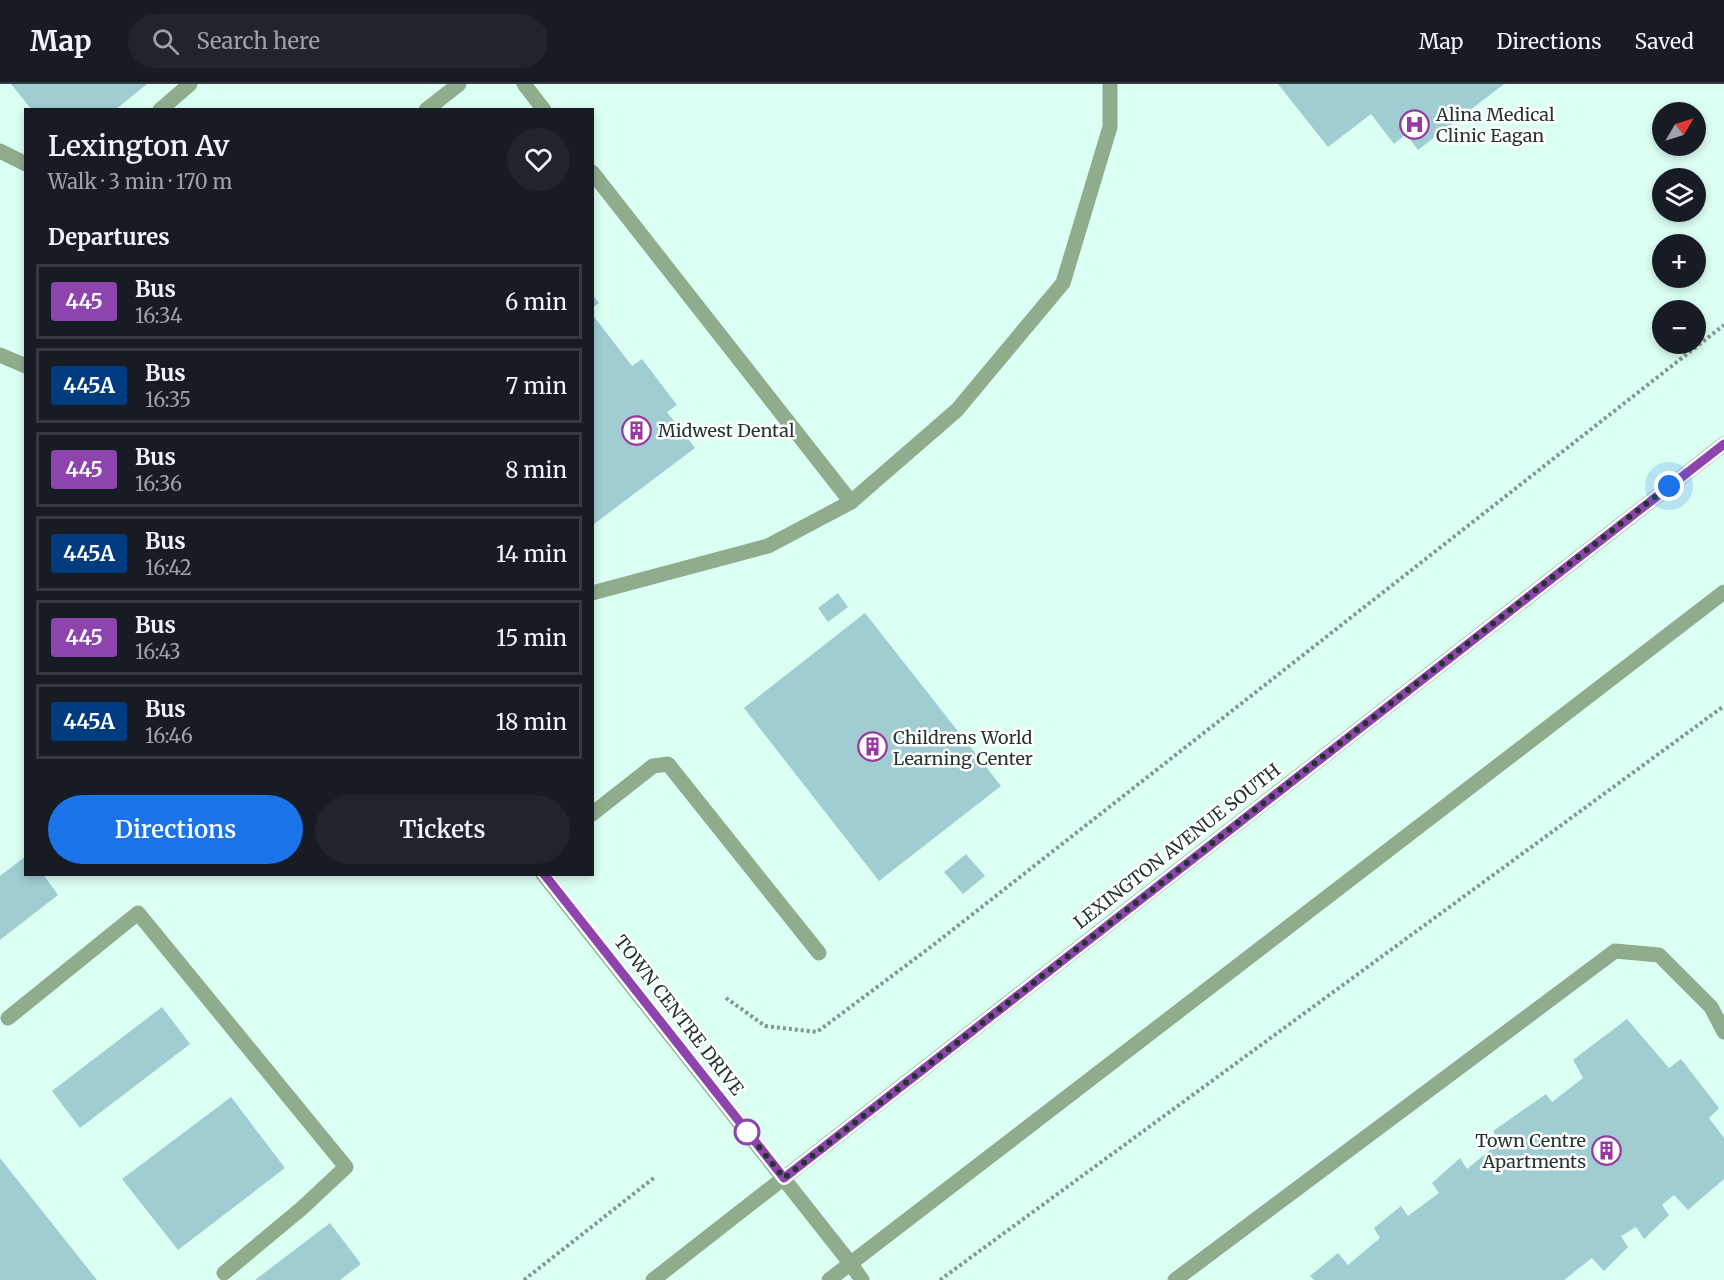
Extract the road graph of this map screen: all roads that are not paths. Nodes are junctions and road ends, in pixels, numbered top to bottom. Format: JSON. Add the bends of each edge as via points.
{"nodes":[{"id":1,"x":190,"y":84,"type":"edge"},
{"id":2,"x":459,"y":84,"type":"edge"},
{"id":3,"x":524,"y":84,"type":"edge"},
{"id":4,"x":1110,"y":84,"type":"edge"},
{"id":5,"x":162,"y":108,"type":"edge"},
{"id":6,"x":429,"y":108,"type":"edge"},
{"id":7,"x":542,"y":108,"type":"edge"},
{"id":8,"x":0,"y":151,"type":"edge"},
{"id":9,"x":24,"y":163,"type":"edge"},
{"id":10,"x":594,"y":175,"type":"edge"},
{"id":11,"x":0,"y":355,"type":"edge"},
{"id":12,"x":24,"y":365,"type":"edge"},
{"id":13,"x":1724,"y":444,"type":"edge"},
{"id":14,"x":851,"y":502,"type":"junction"},
{"id":15,"x":594,"y":592,"type":"edge"},
{"id":16,"x":1724,"y":592,"type":"edge"},
{"id":17,"x":594,"y":812,"type":"edge"},
{"id":18,"x":545,"y":876,"type":"edge"},
{"id":19,"x":819,"y":953,"type":"dead end"},
{"id":20,"x":8,"y":1018,"type":"dead end"},
{"id":21,"x":1724,"y":1032,"type":"edge"},
{"id":22,"x":784,"y":1178,"type":"junction"},
{"id":23,"x":851,"y":1264,"type":"junction"},
{"id":24,"x":224,"y":1273,"type":"dead end"},
{"id":25,"x":653,"y":1280,"type":"edge"},
{"id":26,"x":829,"y":1280,"type":"edge"},
{"id":27,"x":862,"y":1280,"type":"edge"},
{"id":28,"x":1176,"y":1280,"type":"edge"}],
"edges":[{"from":1,"to":5,"type":"street"},
{"from":2,"to":6,"type":"street"},
{"from":3,"to":7,"type":"street"},
{"from":4,"to":14,"type":"street","via":[[1110,128],[1064,283],[957,411]]},
{"from":8,"to":9,"type":"street"},
{"from":10,"to":14,"type":"street"},
{"from":11,"to":12,"type":"street"},
{"from":13,"to":22,"type":"street","name":"LEXINGTON AVENUE SOUTH"},
{"from":14,"to":15,"type":"street","via":[[768,546]]},
{"from":16,"to":23,"type":"street"},
{"from":17,"to":19,"type":"street","via":[[653,766],[668,764]]},
{"from":18,"to":22,"type":"street","name":"TOWN CENTRE DRIVE"},
{"from":20,"to":24,"type":"street","via":[[138,913],[346,1167]]},
{"from":21,"to":28,"type":"street","via":[[1711,1007],[1659,955],[1615,951]]},
{"from":22,"to":23,"type":"street","name":"TOWN CENTRE DRIVE"},
{"from":22,"to":25,"type":"street","name":"LEXINGTON AVENUE SOUTH"},
{"from":23,"to":26,"type":"street"},
{"from":23,"to":27,"type":"street","name":"TOWN CENTRE DRIVE"}]}
